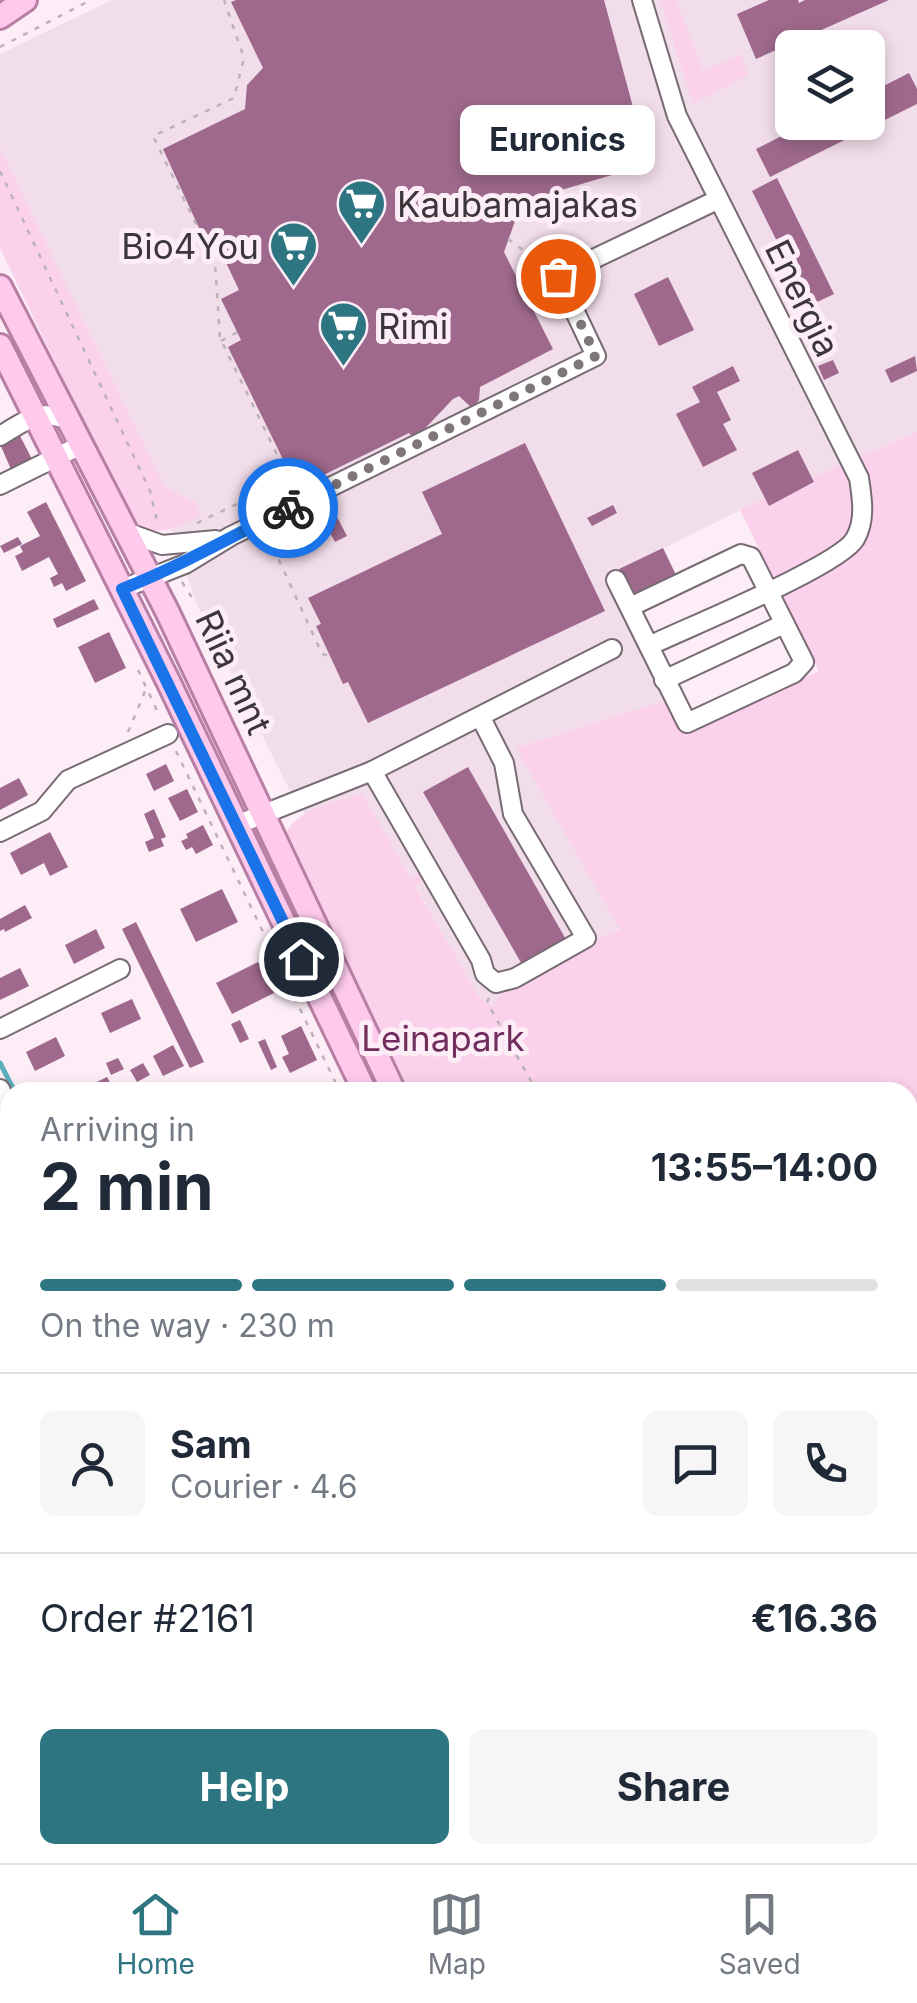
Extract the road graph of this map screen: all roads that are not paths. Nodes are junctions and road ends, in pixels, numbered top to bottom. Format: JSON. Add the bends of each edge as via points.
{"nodes":[{"id":1,"x":26,"y":0,"type":"edge"},
{"id":2,"x":642,"y":0,"type":"edge"},
{"id":3,"x":0,"y":17,"type":"edge"},
{"id":4,"x":717,"y":200,"type":"junction"},
{"id":5,"x":0,"y":287,"type":"edge"},
{"id":6,"x":0,"y":346,"type":"edge"},
{"id":7,"x":35,"y":416,"type":"junction"},
{"id":8,"x":68,"y":420,"type":"junction"},
{"id":9,"x":0,"y":436,"type":"edge"},
{"id":10,"x":81,"y":444,"type":"junction"},
{"id":11,"x":56,"y":457,"type":"junction"},
{"id":12,"x":0,"y":486,"type":"edge"},
{"id":13,"x":126,"y":532,"type":"junction"},
{"id":14,"x":231,"y":536,"type":"junction"},
{"id":15,"x":150,"y":578,"type":"junction"},
{"id":16,"x":616,"y":580,"type":"dead end"},
{"id":17,"x":122,"y":589,"type":"junction"},
{"id":18,"x":773,"y":589,"type":"junction"},
{"id":19,"x":630,"y":607,"type":"junction"},
{"id":20,"x":784,"y":624,"type":"junction"},
{"id":21,"x":649,"y":646,"type":"junction"},
{"id":22,"x":612,"y":649,"type":"dead end"},
{"id":23,"x":664,"y":680,"type":"junction"},
{"id":24,"x":480,"y":718,"type":"junction"},
{"id":25,"x":168,"y":734,"type":"dead end"},
{"id":26,"x":372,"y":772,"type":"junction"},
{"id":27,"x":262,"y":815,"type":"junction"},
{"id":28,"x":236,"y":825,"type":"junction"},
{"id":29,"x":0,"y":832,"type":"edge"},
{"id":30,"x":120,"y":969,"type":"dead end"},
{"id":31,"x":0,"y":1029,"type":"edge"},
{"id":32,"x":361,"y":1082,"type":"edge"},
{"id":33,"x":389,"y":1082,"type":"edge"}],
"edges":[{"from":1,"to":3,"type":"main road"},
{"from":2,"to":4,"type":"street","name":"Energia","via":[[677,116]]},
{"from":4,"to":14,"type":"street","via":[[558,276],[596,356]]},
{"from":4,"to":18,"type":"street","name":"Energia","via":[[858,478],[862,500],[847,550]]},
{"from":5,"to":8,"type":"main road","name":"Riia mnt"},
{"from":6,"to":7,"type":"main road","name":"Riia mnt"},
{"from":7,"to":8,"type":"street"},
{"from":7,"to":9,"type":"street"},
{"from":7,"to":11,"type":"main road","name":"Riia mnt"},
{"from":8,"to":10,"type":"main road","name":"Riia mnt"},
{"from":10,"to":11,"type":"street"},
{"from":10,"to":13,"type":"main road","name":"Riia mnt"},
{"from":11,"to":12,"type":"street"},
{"from":11,"to":17,"type":"main road","name":"Riia mnt"},
{"from":13,"to":14,"type":"street","via":[[162,545]]},
{"from":13,"to":15,"type":"main road","name":"Riia mnt"},
{"from":14,"to":15,"type":"street"},
{"from":15,"to":17,"type":"street"},
{"from":15,"to":27,"type":"main road","name":"Riia mnt"},
{"from":16,"to":19,"type":"street"},
{"from":17,"to":28,"type":"main road","name":"Riia mnt"},
{"from":18,"to":19,"type":"street","via":[[751,556],[740,554]]},
{"from":18,"to":20,"type":"street"},
{"from":18,"to":21,"type":"street"},
{"from":19,"to":21,"type":"street"},
{"from":20,"to":23,"type":"street"},
{"from":20,"to":23,"type":"street","via":[[804,662],[794,673],[687,724]]},
{"from":21,"to":23,"type":"street"},
{"from":22,"to":24,"type":"street"},
{"from":24,"to":26,"type":"street"},
{"from":24,"to":26,"type":"street","via":[[504,763],[513,814],[586,938],[515,978],[496,982],[485,974]]},
{"from":25,"to":29,"type":"street","via":[[68,780],[42,810]]},
{"from":26,"to":27,"type":"street"},
{"from":27,"to":28,"type":"street"},
{"from":27,"to":33,"type":"main road","name":"Riia mnt"},
{"from":28,"to":32,"type":"main road","name":"Riia mnt"},
{"from":30,"to":31,"type":"street"}]}
